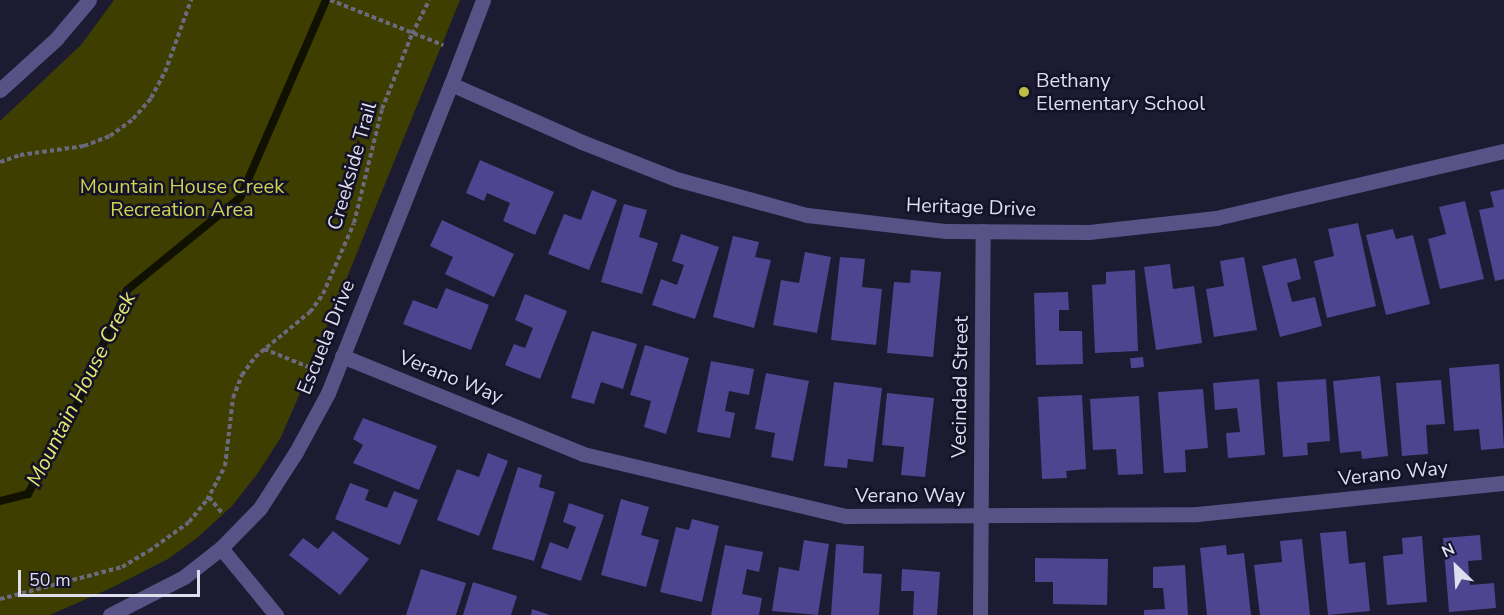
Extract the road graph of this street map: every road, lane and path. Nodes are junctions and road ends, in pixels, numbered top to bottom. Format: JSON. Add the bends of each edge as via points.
{"nodes":[{"id":1,"x":89,"y":0,"type":"edge"},
{"id":2,"x":191,"y":0,"type":"edge"},
{"id":3,"x":330,"y":0,"type":"edge"},
{"id":4,"x":429,"y":0,"type":"edge"},
{"id":5,"x":483,"y":0,"type":"edge"},
{"id":6,"x":412,"y":34,"type":"junction"},
{"id":7,"x":443,"y":45,"type":"dead end"},
{"id":8,"x":451,"y":84,"type":"junction"},
{"id":9,"x":0,"y":90,"type":"edge"},
{"id":10,"x":1504,"y":151,"type":"edge"},
{"id":11,"x":0,"y":162,"type":"edge"},
{"id":12,"x":983,"y":231,"type":"junction"},
{"id":13,"x":264,"y":349,"type":"junction"},
{"id":14,"x":342,"y":356,"type":"junction"},
{"id":15,"x":311,"y":368,"type":"dead end"},
{"id":16,"x":1504,"y":483,"type":"edge"},
{"id":17,"x":209,"y":497,"type":"junction"},
{"id":18,"x":223,"y":514,"type":"dead end"},
{"id":19,"x":979,"y":515,"type":"junction"},
{"id":20,"x":221,"y":548,"type":"junction"},
{"id":21,"x":0,"y":599,"type":"edge"},
{"id":22,"x":110,"y":615,"type":"edge"},
{"id":23,"x":276,"y":615,"type":"edge"},
{"id":24,"x":980,"y":615,"type":"edge"}],
"edges":[{"from":1,"to":9,"type":"street","via":[[56,39]]},
{"from":2,"to":11,"type":"path","via":[[165,72],[151,98],[133,119],[110,136],[84,146],[20,155]]},
{"from":3,"to":6,"type":"path"},
{"from":4,"to":6,"type":"path","name":"Creekside Trail"},
{"from":5,"to":8,"type":"street","name":"Escuela Drive"},
{"from":6,"to":7,"type":"path"},
{"from":6,"to":13,"type":"path","name":"Creekside Trail","via":[[382,109],[354,223],[323,294],[300,321]]},
{"from":8,"to":12,"type":"street","name":"Heritage Drive","via":[[676,179],[807,214],[946,231]]},
{"from":8,"to":14,"type":"street","name":"Escuela Drive"},
{"from":10,"to":12,"type":"street","name":"Heritage Drive","via":[[1216,218],[1089,232]]},
{"from":12,"to":19,"type":"street","name":"Vecindad Street"},
{"from":13,"to":15,"type":"path"},
{"from":13,"to":17,"type":"path","name":"Creekside Trail","via":[[248,365],[237,385],[225,466]]},
{"from":14,"to":19,"type":"street","name":"Verano Way","via":[[583,454],[846,516]]},
{"from":14,"to":20,"type":"street","name":"Escuela Drive","via":[[328,393],[296,452],[260,508]]},
{"from":16,"to":19,"type":"street","name":"Verano Way","via":[[1197,514]]},
{"from":17,"to":18,"type":"path"},
{"from":17,"to":21,"type":"path","name":"Creekside Trail","via":[[189,522],[122,567]]},
{"from":19,"to":24,"type":"street","name":"Vecindad Street"},
{"from":20,"to":22,"type":"street","name":"Escuela Drive","via":[[184,577]]},
{"from":20,"to":23,"type":"street"}]}
